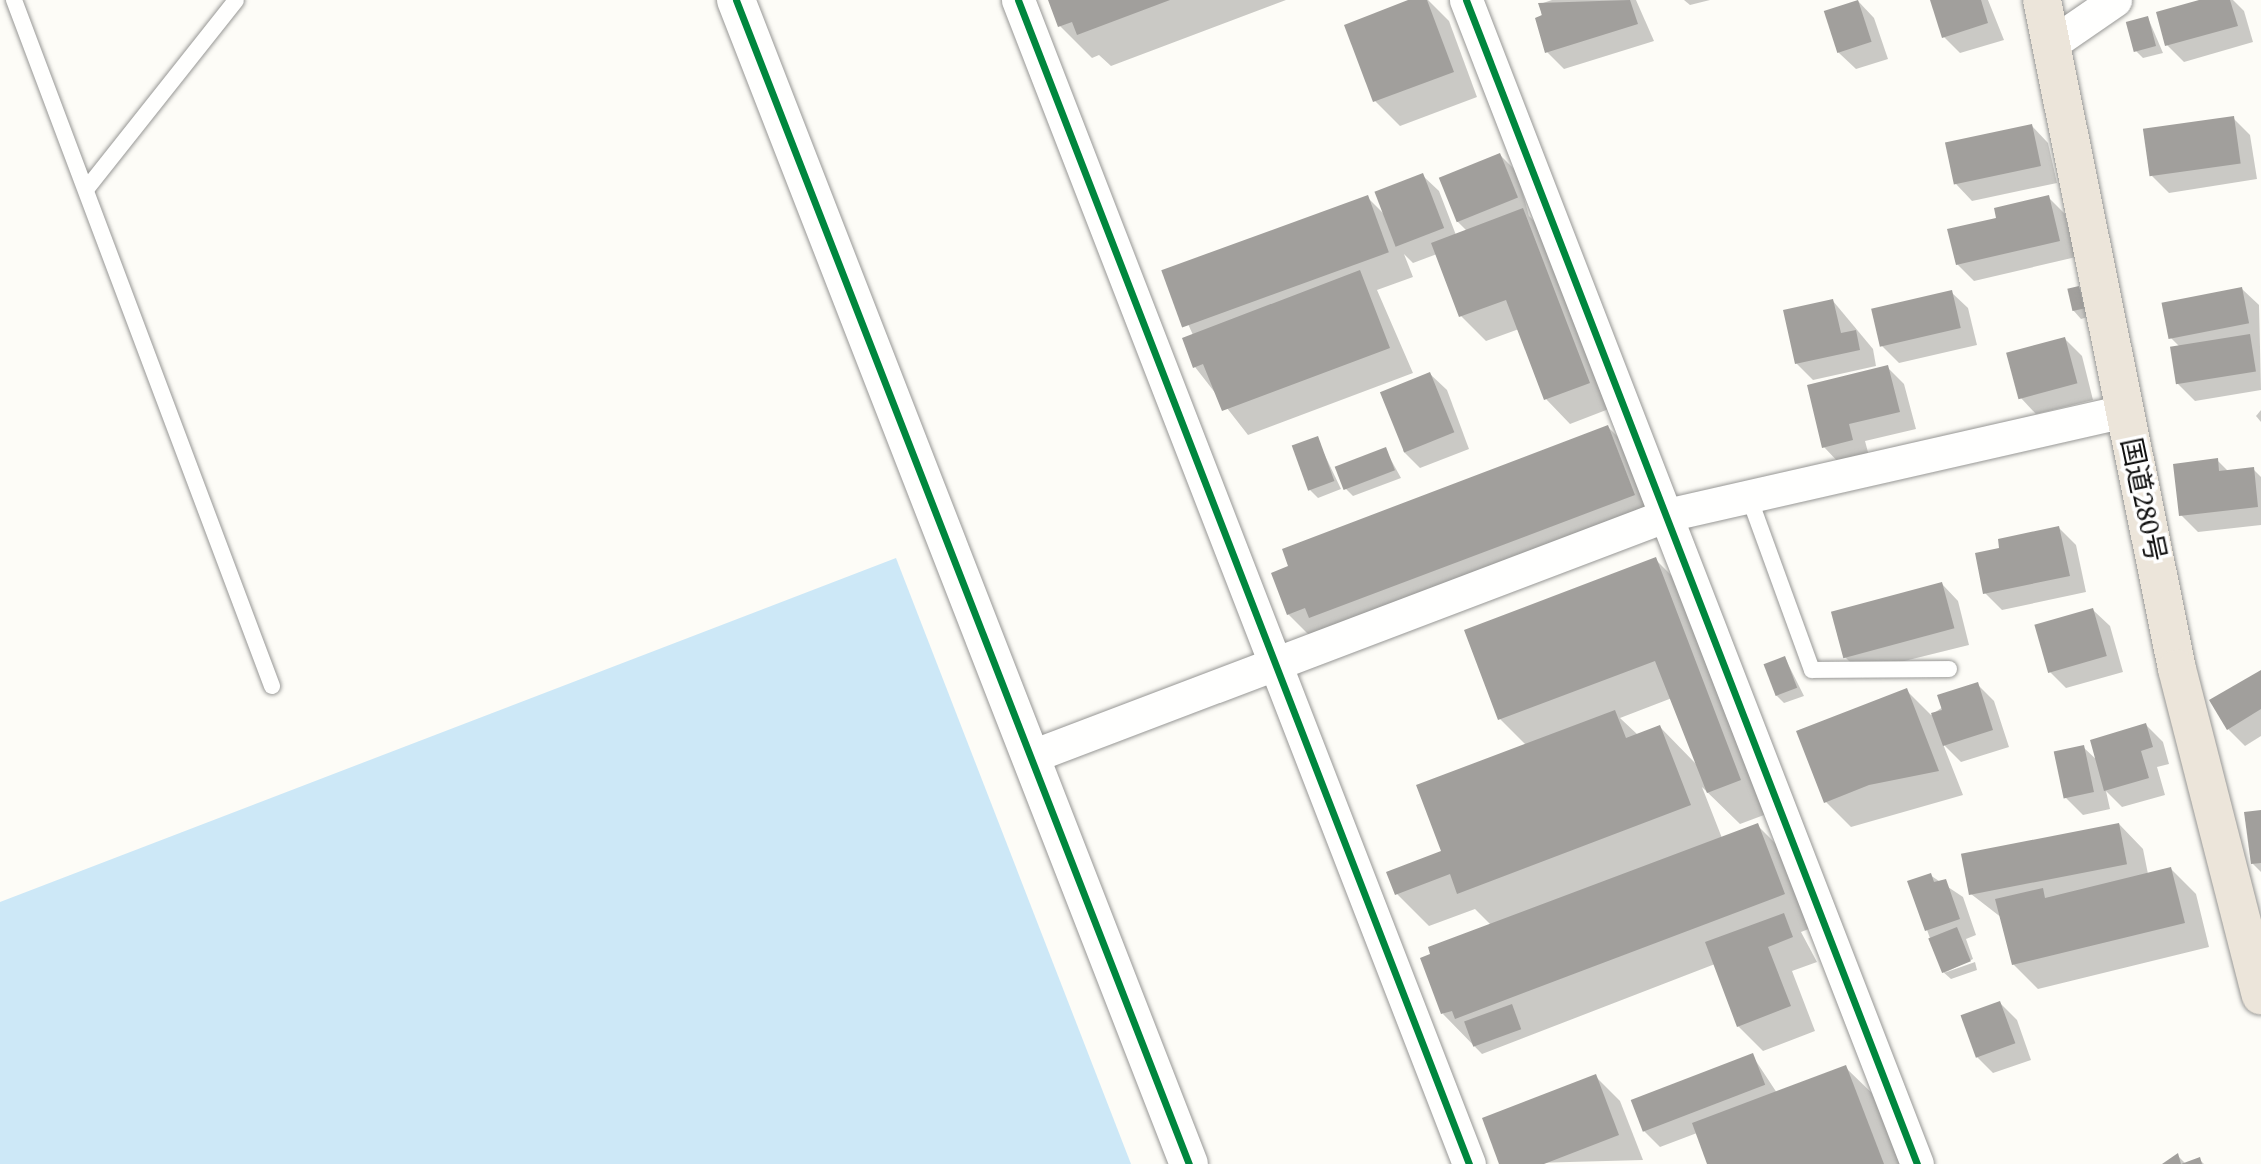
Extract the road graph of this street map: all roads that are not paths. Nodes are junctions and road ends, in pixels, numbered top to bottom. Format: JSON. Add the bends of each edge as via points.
{"nodes":[{"id":1,"x":15,"y":0,"type":"edge"},
{"id":2,"x":236,"y":0,"type":"edge"},
{"id":3,"x":736,"y":0,"type":"edge"},
{"id":4,"x":1018,"y":0,"type":"edge"},
{"id":5,"x":1466,"y":0,"type":"edge"},
{"id":6,"x":2042,"y":0,"type":"edge"},
{"id":7,"x":2115,"y":0,"type":"edge"},
{"id":8,"x":2054,"y":42,"type":"junction"},
{"id":9,"x":88,"y":187,"type":"junction"},
{"id":10,"x":2124,"y":411,"type":"junction"},
{"id":11,"x":1749,"y":497,"type":"junction"},
{"id":12,"x":1667,"y":515,"type":"junction"},
{"id":13,"x":1276,"y":665,"type":"junction"},
{"id":14,"x":1949,"y":669,"type":"dead end"},
{"id":15,"x":272,"y":686,"type":"dead end"},
{"id":16,"x":1032,"y":756,"type":"junction"},
{"id":17,"x":2255,"y":936,"type":"edge"},
{"id":18,"x":2261,"y":995,"type":"edge"},
{"id":19,"x":1189,"y":1164,"type":"edge"},
{"id":20,"x":1469,"y":1164,"type":"edge"},
{"id":21,"x":1917,"y":1164,"type":"edge"}],
"edges":[{"from":1,"to":9,"type":"lane"},
{"from":2,"to":9,"type":"lane"},
{"from":3,"to":16,"type":"street"},
{"from":4,"to":13,"type":"street"},
{"from":5,"to":12,"type":"street"},
{"from":6,"to":8,"type":"highway","name":"国道280号"},
{"from":7,"to":8,"type":"street"},
{"from":8,"to":10,"type":"highway","name":"国道280号"},
{"from":9,"to":15,"type":"lane"},
{"from":10,"to":11,"type":"street"},
{"from":10,"to":17,"type":"highway","name":"国道280号","via":[[2177,668]]},
{"from":11,"to":12,"type":"street"},
{"from":11,"to":14,"type":"lane","via":[[1812,670]]},
{"from":12,"to":13,"type":"street"},
{"from":12,"to":21,"type":"street"},
{"from":13,"to":16,"type":"street"},
{"from":13,"to":20,"type":"street"},
{"from":16,"to":19,"type":"street"},
{"from":17,"to":18,"type":"highway","name":"国道280号"}]}
